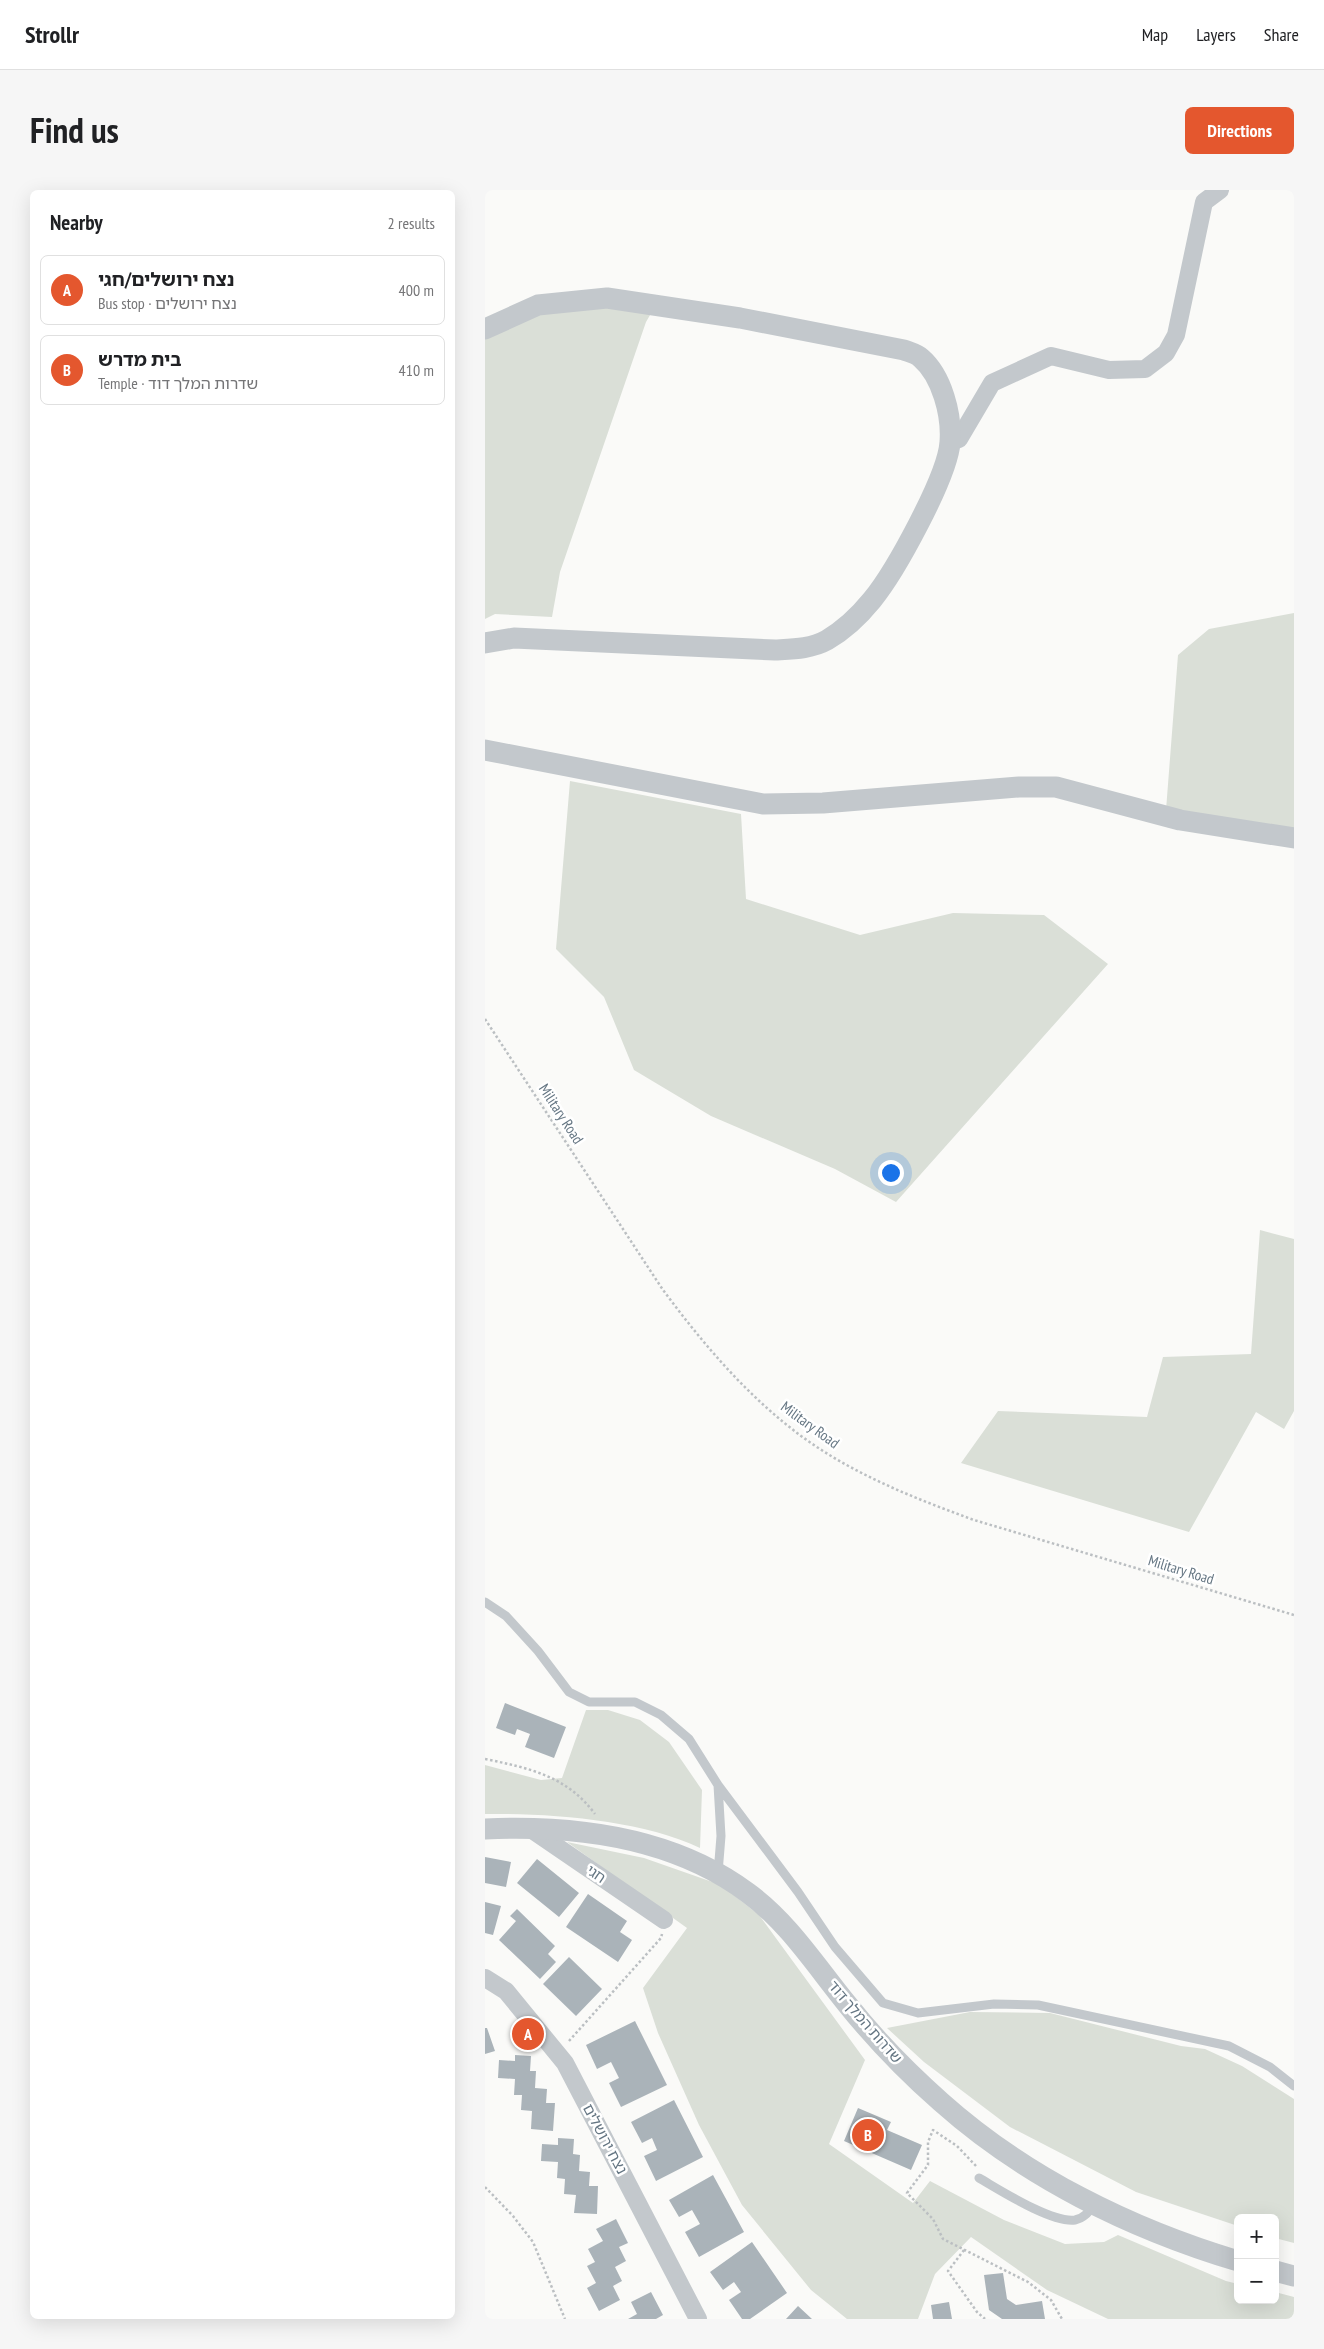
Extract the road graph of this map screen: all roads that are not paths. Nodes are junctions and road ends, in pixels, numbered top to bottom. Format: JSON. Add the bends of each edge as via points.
{"nodes":[{"id":1,"x":1220,"y":190,"type":"edge"},
{"id":2,"x":485,"y":329,"type":"edge"},
{"id":3,"x":950,"y":442,"type":"junction"},
{"id":4,"x":485,"y":643,"type":"edge"},
{"id":5,"x":485,"y":750,"type":"edge"},
{"id":6,"x":1294,"y":838,"type":"edge"},
{"id":7,"x":485,"y":1602,"type":"edge"},
{"id":8,"x":718,"y":1785,"type":"junction"},
{"id":9,"x":527,"y":1827,"type":"junction"},
{"id":10,"x":485,"y":1828,"type":"edge"},
{"id":11,"x":719,"y":1873,"type":"junction"},
{"id":12,"x":664,"y":1920,"type":"road end"},
{"id":13,"x":485,"y":1978,"type":"edge"},
{"id":14,"x":1294,"y":2086,"type":"edge"},
{"id":15,"x":979,"y":2178,"type":"road end"},
{"id":16,"x":1095,"y":2203,"type":"junction"},
{"id":17,"x":1234,"y":2260,"type":"edge"},
{"id":18,"x":1279,"y":2272,"type":"edge"},
{"id":19,"x":1294,"y":2276,"type":"edge"},
{"id":20,"x":698,"y":2319,"type":"edge"}],
"edges":[{"from":1,"to":3,"type":"street","via":[[1204,202],[1176,335],[1166,353],[1145,369],[1109,370],[1051,356],[992,383],[959,439]]},
{"from":2,"to":3,"type":"street","via":[[538,305],[607,298],[749,319],[904,350],[921,358],[934,374],[946,410]]},
{"from":3,"to":4,"type":"street","via":[[937,486],[895,567],[872,600],[847,626],[825,641],[807,648],[775,650],[514,638]]},
{"from":5,"to":6,"type":"street","via":[[763,804],[1056,787],[1180,820]]},
{"from":7,"to":8,"type":"lane","via":[[513,1623],[569,1692],[589,1702],[635,1702],[661,1716],[689,1739]]},
{"from":8,"to":11,"type":"lane"},
{"from":8,"to":14,"type":"lane","via":[[835,1947],[883,2003],[918,2013],[993,2004],[1038,2005],[1229,2046],[1270,2067]]},
{"from":9,"to":10,"type":"street","name":"שדרות המלך דוד"},
{"from":9,"to":11,"type":"street","name":"שדרות המלך דוד","via":[[610,1836],[675,1853]]},
{"from":9,"to":12,"type":"street","name":"חגי"},
{"from":11,"to":16,"type":"street","name":"שדרות המלך דוד","via":[[749,1893],[779,1921],[890,2053],[941,2102],[979,2134],[1033,2170]]},
{"from":13,"to":20,"type":"street","name":"נצח ירושלים","via":[[506,1991],[565,2063]]},
{"from":15,"to":16,"type":"lane","via":[[1023,2204],[1074,2220],[1087,2215]]},
{"from":16,"to":17,"type":"street","name":"שדרות המלך דוד","via":[[1196,2249]]},
{"from":18,"to":19,"type":"street"}]}
